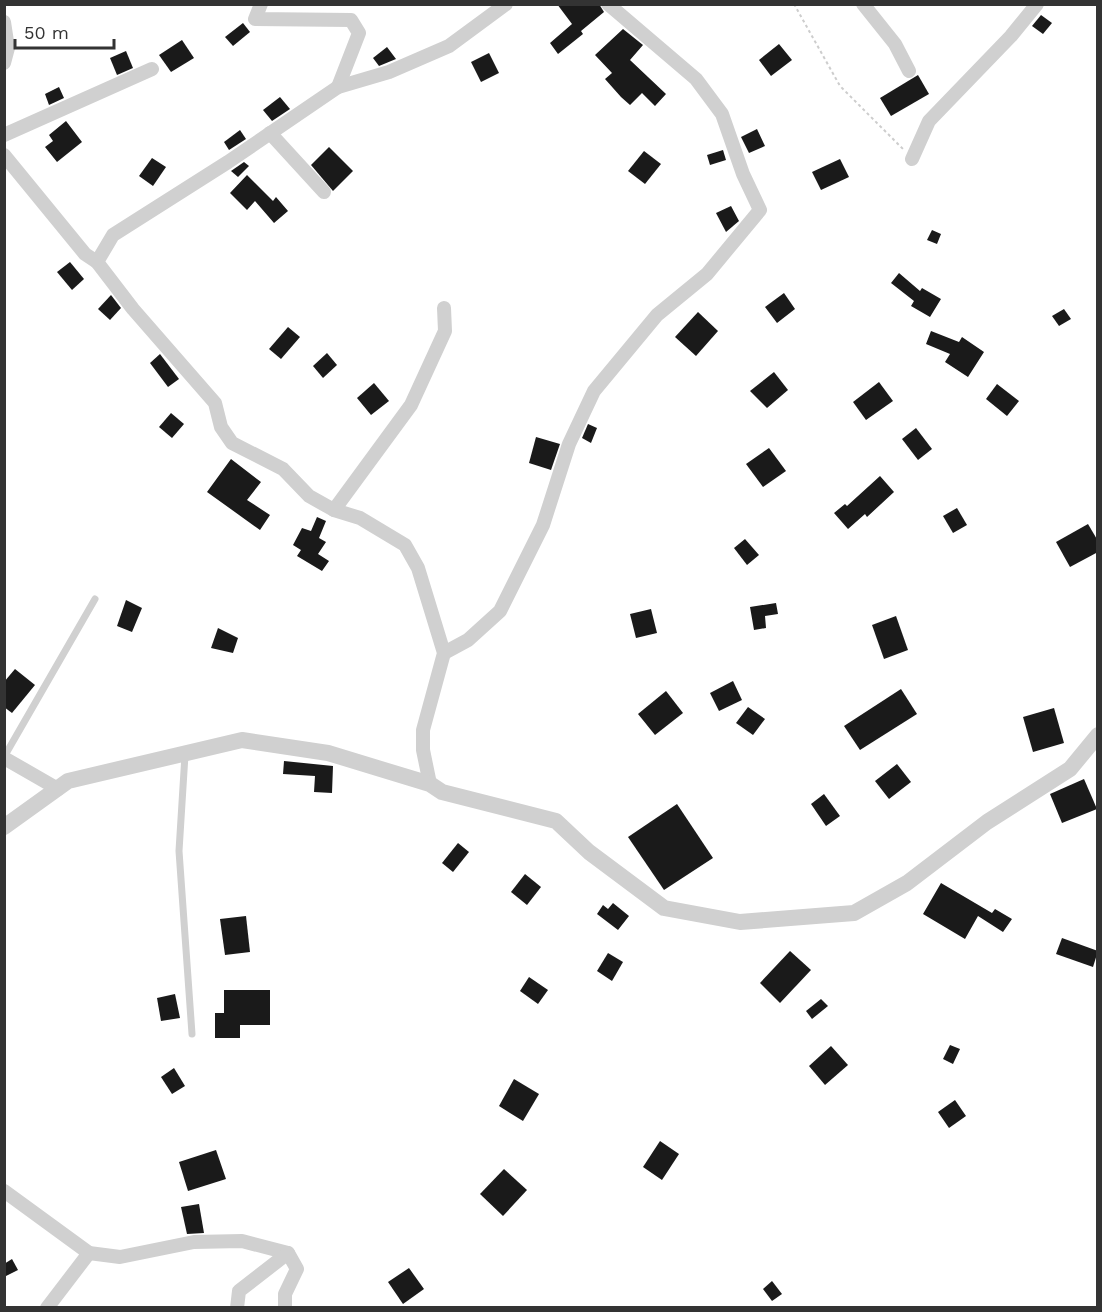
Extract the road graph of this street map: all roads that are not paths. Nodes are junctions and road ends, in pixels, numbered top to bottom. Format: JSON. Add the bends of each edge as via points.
{"nodes":[{"id":1,"x":261,"y":4,"type":"edge"},
{"id":2,"x":506,"y":4,"type":"edge"},
{"id":3,"x":608,"y":4,"type":"edge"},
{"id":4,"x":863,"y":4,"type":"edge"},
{"id":5,"x":1037,"y":4,"type":"edge"},
{"id":6,"x":4,"y":22,"type":"edge"},
{"id":7,"x":4,"y":63,"type":"edge"},
{"id":8,"x":152,"y":69,"type":"dead end"},
{"id":9,"x":909,"y":71,"type":"dead end"},
{"id":10,"x":338,"y":87,"type":"junction"},
{"id":11,"x":270,"y":133,"type":"junction"},
{"id":12,"x":4,"y":135,"type":"edge"},
{"id":13,"x":4,"y":155,"type":"edge"},
{"id":14,"x":912,"y":159,"type":"road end"},
{"id":15,"x":324,"y":192,"type":"dead end"},
{"id":16,"x":97,"y":262,"type":"junction"},
{"id":17,"x":444,"y":308,"type":"dead end"},
{"id":18,"x":334,"y":510,"type":"junction"},
{"id":19,"x":95,"y":599,"type":"dead end"},
{"id":20,"x":444,"y":653,"type":"junction"},
{"id":21,"x":1098,"y":735,"type":"edge"},
{"id":22,"x":185,"y":753,"type":"junction"},
{"id":23,"x":4,"y":757,"type":"edge"},
{"id":24,"x":430,"y":784,"type":"junction"},
{"id":25,"x":58,"y":789,"type":"junction"},
{"id":26,"x":4,"y":827,"type":"edge"},
{"id":27,"x":192,"y":1034,"type":"dead end"},
{"id":28,"x":4,"y":1191,"type":"edge"},
{"id":29,"x":89,"y":1253,"type":"junction"},
{"id":30,"x":288,"y":1253,"type":"junction"},
{"id":31,"x":47,"y":1308,"type":"edge"},
{"id":32,"x":237,"y":1308,"type":"edge"},
{"id":33,"x":285,"y":1308,"type":"edge"}],
"edges":[{"from":1,"to":10,"type":"street","via":[[255,19],[351,20],[359,33]]},
{"from":2,"to":10,"type":"street","via":[[449,46],[389,72]]},
{"from":3,"to":20,"type":"street","via":[[696,79],[722,114],[760,210],[707,274],[657,315],[594,391],[569,444],[543,525],[501,611],[468,640]]},
{"from":4,"to":9,"type":"street","via":[[895,44]]},
{"from":5,"to":14,"type":"street","via":[[928,121]]},
{"from":6,"to":7,"type":"street","via":[[8,48]]},
{"from":8,"to":12,"type":"street"},
{"from":10,"to":11,"type":"street"},
{"from":11,"to":15,"type":"street"},
{"from":11,"to":16,"type":"street","via":[[112,235]]},
{"from":13,"to":16,"type":"street","via":[[85,254]]},
{"from":16,"to":18,"type":"street","via":[[215,403],[221,427],[232,443],[283,469],[309,496]]},
{"from":17,"to":18,"type":"street","via":[[446,331],[411,405]]},
{"from":18,"to":20,"type":"street","via":[[360,518],[405,545],[418,568]]},
{"from":19,"to":23,"type":"lane"},
{"from":20,"to":24,"type":"street","via":[[423,730]]},
{"from":21,"to":24,"type":"street","via":[[1070,769],[987,822],[907,883],[854,913],[740,922],[664,908],[589,852],[556,821],[442,792]]},
{"from":22,"to":24,"type":"street","via":[[242,740],[328,753]]},
{"from":22,"to":25,"type":"street","via":[[68,781]]},
{"from":22,"to":27,"type":"lane","via":[[179,851]]},
{"from":23,"to":25,"type":"street"},
{"from":25,"to":26,"type":"street"},
{"from":28,"to":29,"type":"street"},
{"from":29,"to":30,"type":"street","via":[[120,1257],[194,1242],[242,1241]]},
{"from":29,"to":31,"type":"street"},
{"from":30,"to":32,"type":"street","via":[[239,1291]]},
{"from":30,"to":33,"type":"street","via":[[297,1269],[285,1294]]}]}
